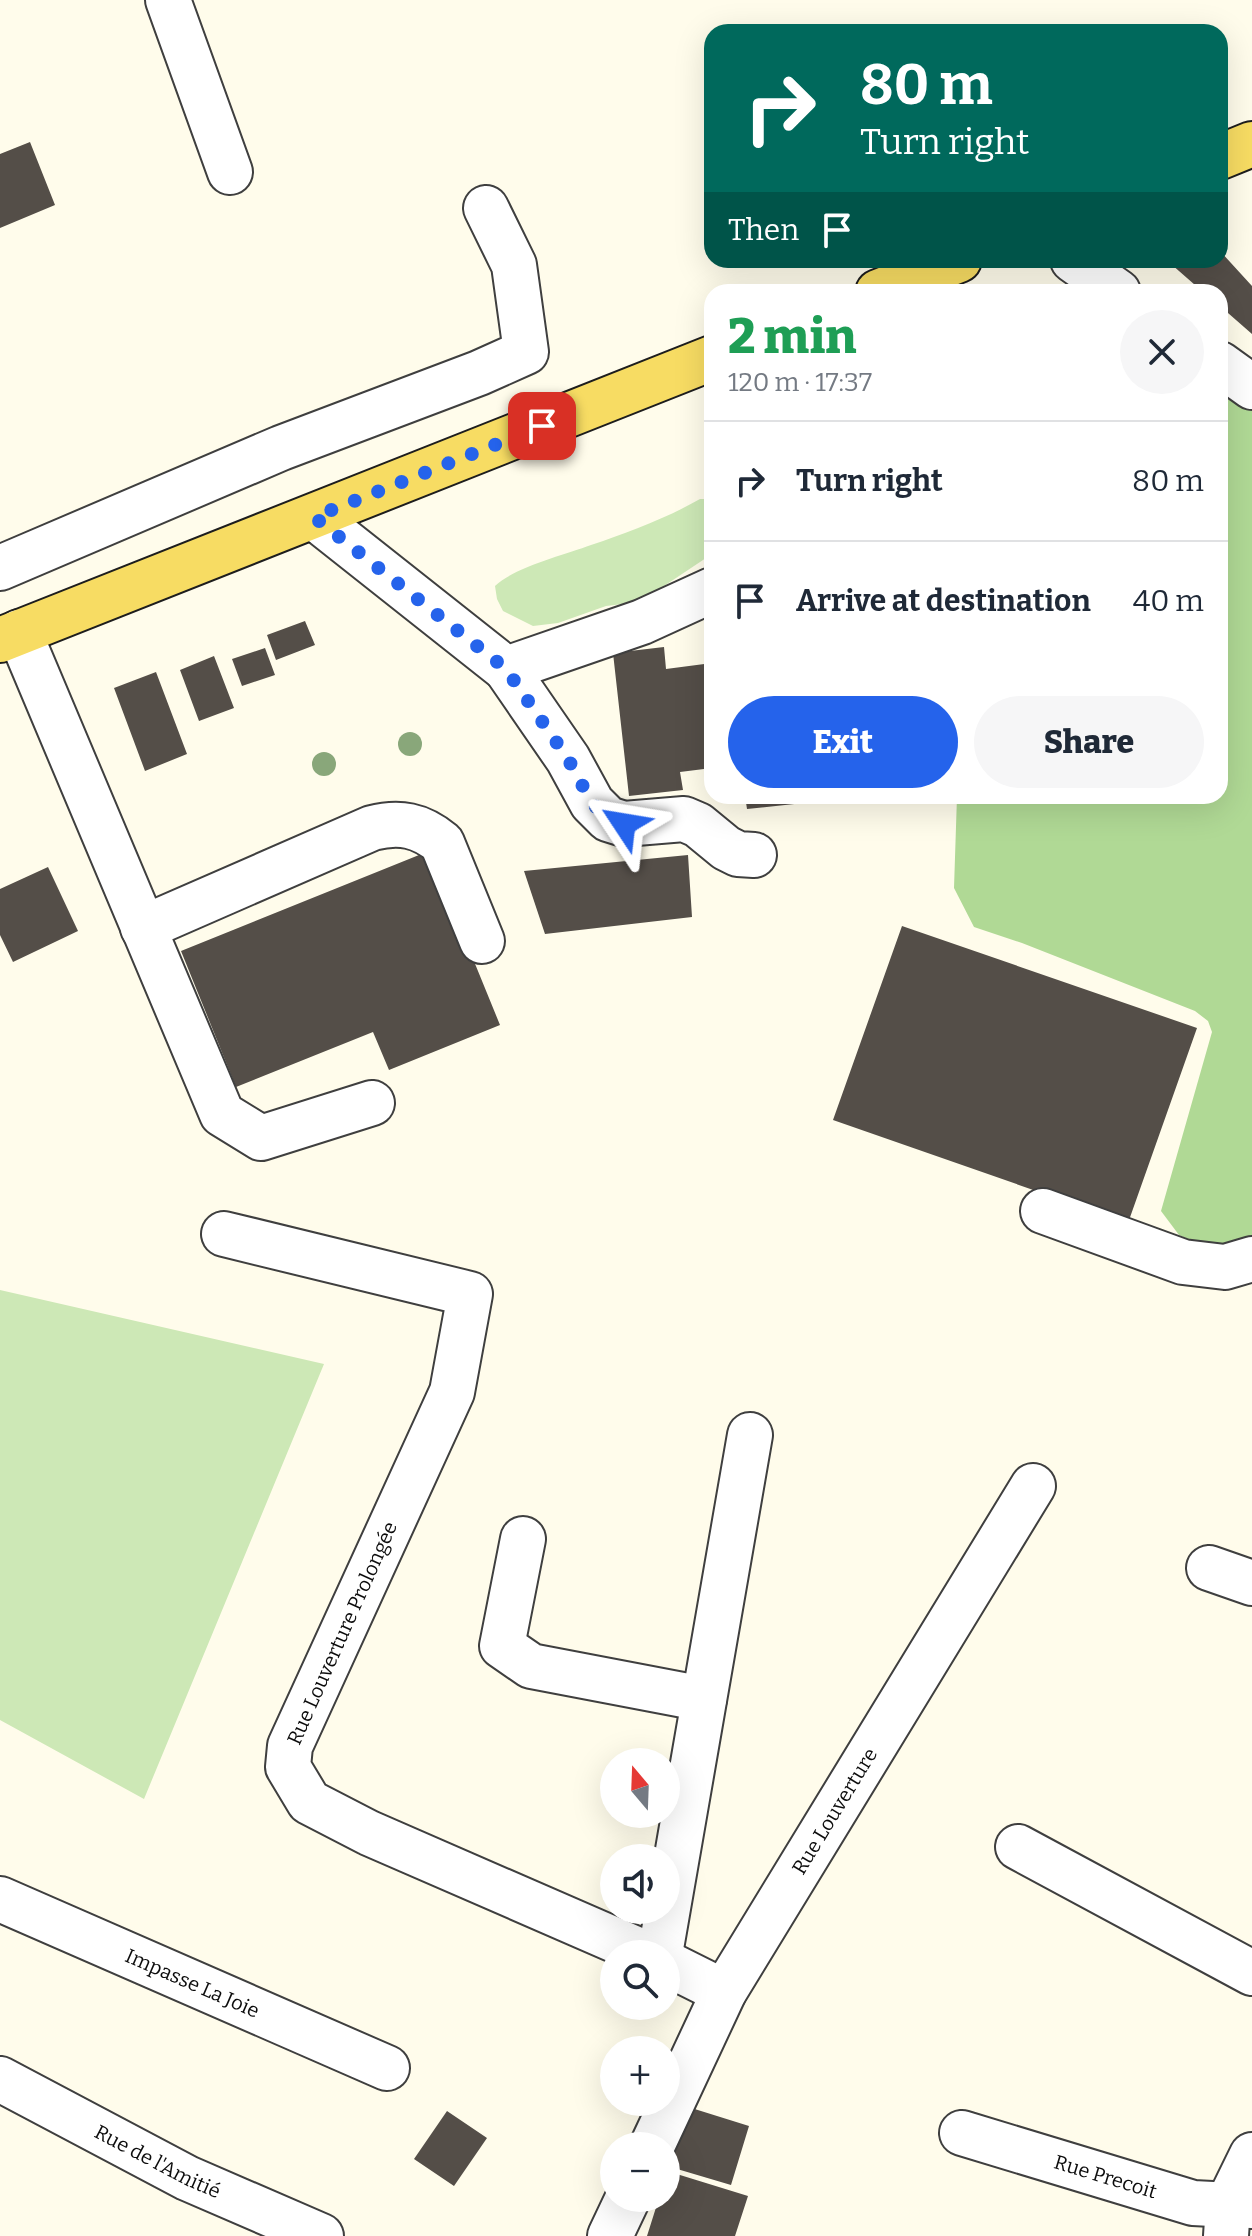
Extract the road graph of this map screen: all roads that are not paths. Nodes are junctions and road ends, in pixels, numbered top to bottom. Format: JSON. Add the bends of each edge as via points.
{"nodes":[{"id":1,"x":168,"y":0,"type":"edge"},
{"id":2,"x":1252,"y":144,"type":"edge"},
{"id":3,"x":1228,"y":154,"type":"edge"},
{"id":4,"x":230,"y":172,"type":"dead end"},
{"id":5,"x":486,"y":208,"type":"dead end"},
{"id":6,"x":939,"y":268,"type":"edge"},
{"id":7,"x":1084,"y":268,"type":"edge"},
{"id":8,"x":898,"y":284,"type":"edge"},
{"id":9,"x":1107,"y":284,"type":"edge"},
{"id":10,"x":704,"y":361,"type":"edge"},
{"id":11,"x":1228,"y":370,"type":"edge"},
{"id":12,"x":1252,"y":387,"type":"edge"},
{"id":13,"x":314,"y":517,"type":"junction"},
{"id":14,"x":0,"y":568,"type":"edge"},
{"id":15,"x":704,"y":594,"type":"edge"},
{"id":16,"x":9,"y":636,"type":"edge"},
{"id":17,"x":506,"y":669,"type":"junction"},
{"id":18,"x":754,"y":855,"type":"dead end"},
{"id":19,"x":143,"y":928,"type":"junction"},
{"id":20,"x":482,"y":941,"type":"dead end"},
{"id":21,"x":372,"y":1103,"type":"dead end"},
{"id":22,"x":1043,"y":1211,"type":"dead end"},
{"id":23,"x":224,"y":1234,"type":"dead end"},
{"id":24,"x":1252,"y":1259,"type":"edge"},
{"id":25,"x":750,"y":1435,"type":"dead end"},
{"id":26,"x":1033,"y":1486,"type":"dead end"},
{"id":27,"x":523,"y":1539,"type":"dead end"},
{"id":28,"x":1209,"y":1568,"type":"dead end"},
{"id":29,"x":1252,"y":1583,"type":"edge"},
{"id":30,"x":704,"y":1699,"type":"junction"},
{"id":31,"x":1018,"y":1847,"type":"dead end"},
{"id":32,"x":0,"y":1899,"type":"edge"},
{"id":33,"x":615,"y":1940,"type":"edge"},
{"id":34,"x":662,"y":1940,"type":"edge"},
{"id":35,"x":680,"y":1970,"type":"edge"},
{"id":36,"x":1252,"y":1973,"type":"edge"},
{"id":37,"x":724,"y":1992,"type":"junction"},
{"id":38,"x":387,"y":2068,"type":"dead end"},
{"id":39,"x":0,"y":2079,"type":"edge"},
{"id":40,"x":659,"y":2132,"type":"edge"},
{"id":41,"x":962,"y":2133,"type":"dead end"},
{"id":42,"x":1252,"y":2155,"type":"edge"},
{"id":43,"x":621,"y":2212,"type":"edge"},
{"id":44,"x":1235,"y":2215,"type":"edge"},
{"id":45,"x":321,"y":2236,"type":"edge"},
{"id":46,"x":610,"y":2236,"type":"edge"}],
"edges":[{"from":1,"to":4,"type":"street"},
{"from":2,"to":3,"type":"main road"},
{"from":5,"to":14,"type":"street","via":[[514,265],[526,352],[281,448]]},
{"from":6,"to":8,"type":"main road"},
{"from":7,"to":9,"type":"street"},
{"from":10,"to":13,"type":"main road"},
{"from":11,"to":12,"type":"street"},
{"from":13,"to":16,"type":"main road"},
{"from":13,"to":17,"type":"street"},
{"from":15,"to":17,"type":"street","via":[[642,622]]},
{"from":16,"to":19,"type":"street"},
{"from":17,"to":18,"type":"street","via":[[592,803],[608,819],[624,824],[684,819],[726,848]]},
{"from":19,"to":20,"type":"street","via":[[392,823],[413,825],[442,843]]},
{"from":19,"to":21,"type":"street","via":[[222,1114],[261,1138]]},
{"from":22,"to":24,"type":"street","via":[[1183,1262],[1225,1267]]},
{"from":23,"to":33,"type":"street","name":"Rue Louverture Prolongée","via":[[470,1294],[452,1392],[290,1746],[288,1767],[309,1802]]},
{"from":25,"to":30,"type":"street"},
{"from":26,"to":37,"type":"street","name":"Rue Louverture"},
{"from":27,"to":30,"type":"street","via":[[502,1646],[531,1666]]},
{"from":28,"to":29,"type":"street"},
{"from":30,"to":34,"type":"street"},
{"from":31,"to":36,"type":"street"},
{"from":32,"to":38,"type":"street","name":"Impasse La Joie"},
{"from":35,"to":37,"type":"street"},
{"from":37,"to":40,"type":"street","name":"Rue Louverture"},
{"from":39,"to":45,"type":"street","name":"Rue de l'Amitié","via":[[187,2178]]},
{"from":41,"to":44,"type":"street","name":"Rue Precoit"},
{"from":42,"to":44,"type":"street"},
{"from":43,"to":46,"type":"street"}]}
